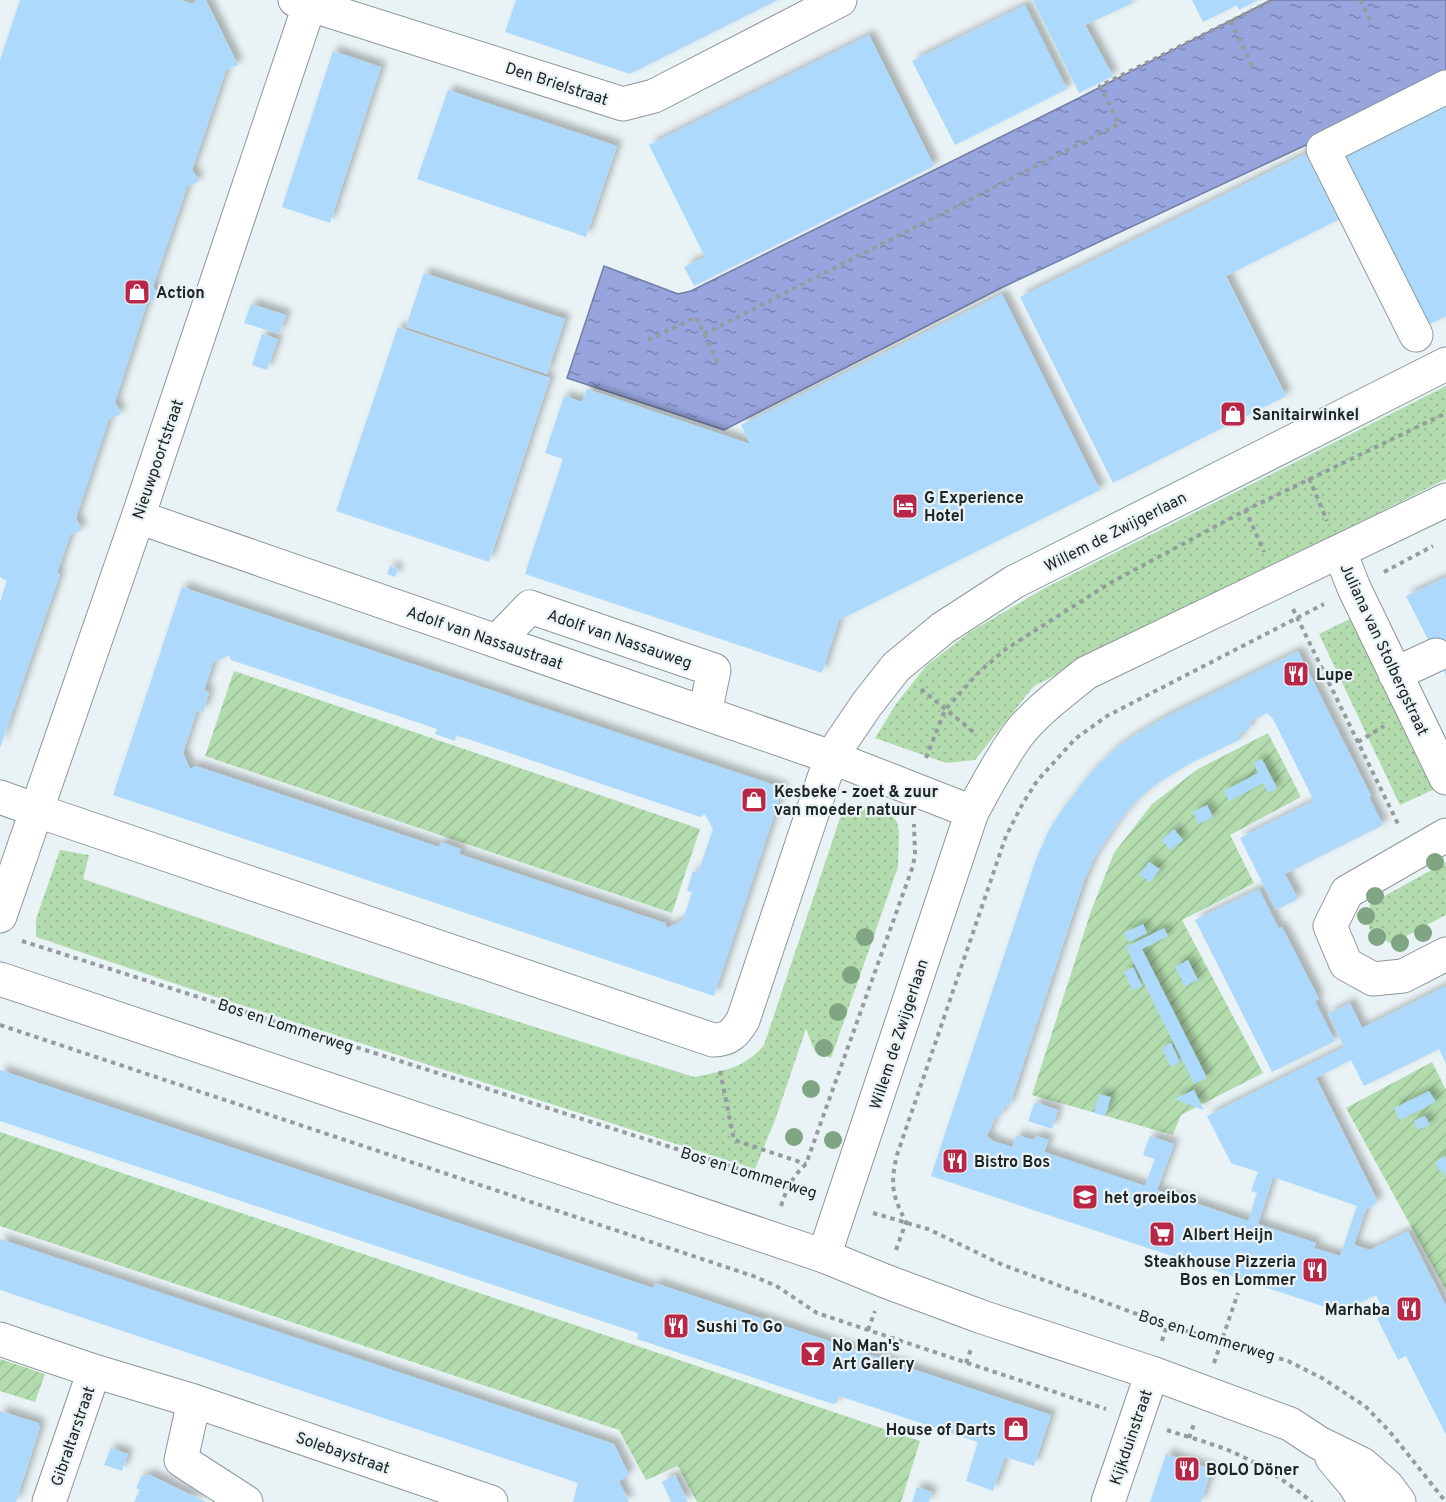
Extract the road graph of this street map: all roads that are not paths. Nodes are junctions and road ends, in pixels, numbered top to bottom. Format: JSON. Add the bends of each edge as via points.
{"nodes":[{"id":1,"x":840,"y":0,"type":"edge"},
{"id":2,"x":305,"y":2,"type":"edge"},
{"id":3,"x":1446,"y":87,"type":"edge"},
{"id":4,"x":1416,"y":335,"type":"dead end"},
{"id":5,"x":1446,"y":364,"type":"edge"},
{"id":6,"x":1446,"y":500,"type":"edge"},
{"id":7,"x":138,"y":517,"type":"junction"},
{"id":8,"x":1340,"y":552,"type":"junction"},
{"id":9,"x":497,"y":641,"type":"junction"},
{"id":10,"x":1436,"y":655,"type":"dead end"},
{"id":11,"x":1395,"y":675,"type":"junction"},
{"id":12,"x":705,"y":713,"type":"junction"},
{"id":13,"x":831,"y":757,"type":"junction"},
{"id":14,"x":1446,"y":777,"type":"edge"},
{"id":15,"x":0,"y":797,"type":"edge"},
{"id":16,"x":38,"y":812,"type":"junction"},
{"id":17,"x":972,"y":812,"type":"junction"},
{"id":18,"x":1446,"y":835,"type":"edge"},
{"id":19,"x":5,"y":927,"type":"edge"},
{"id":20,"x":1446,"y":954,"type":"edge"},
{"id":21,"x":0,"y":979,"type":"edge"},
{"id":22,"x":824,"y":1256,"type":"junction"},
{"id":23,"x":0,"y":1339,"type":"edge"},
{"id":24,"x":94,"y":1371,"type":"junction"},
{"id":25,"x":1152,"y":1373,"type":"junction"},
{"id":26,"x":194,"y":1401,"type":"junction"},
{"id":27,"x":1319,"y":1443,"type":"junction"},
{"id":28,"x":49,"y":1502,"type":"edge"},
{"id":29,"x":246,"y":1502,"type":"edge"},
{"id":30,"x":491,"y":1502,"type":"edge"},
{"id":31,"x":1108,"y":1502,"type":"edge"},
{"id":32,"x":1365,"y":1502,"type":"edge"},
{"id":33,"x":1399,"y":1502,"type":"edge"}],
"edges":[{"from":1,"to":2,"type":"street","name":"Den Brielstraat","via":[[654,96],[623,104]]},
{"from":2,"to":7,"type":"street","name":"Nieuwpoortstraat"},
{"from":3,"to":4,"type":"street","via":[[1323,149]]},
{"from":5,"to":13,"type":"street","name":"Willem de Zwijgerlaan","via":[[1014,582],[943,628],[896,667]]},
{"from":6,"to":8,"type":"street","name":"Willem de Zwijgerlaan"},
{"from":7,"to":9,"type":"street","name":"Adolf van Nassaustraat"},
{"from":7,"to":16,"type":"street","name":"Nieuwpoortstraat"},
{"from":8,"to":11,"type":"street","name":"Juliana van Stolbergstraat"},
{"from":8,"to":17,"type":"street","name":"Willem de Zwijgerlaan","via":[[1086,674],[1029,723],[1004,756]]},
{"from":9,"to":12,"type":"street","name":"Adolf van Nassaustraat"},
{"from":9,"to":12,"type":"street","name":"Adolf van Nassauweg","via":[[530,607],[714,670]]},
{"from":10,"to":11,"type":"street"},
{"from":11,"to":14,"type":"street","name":"Juliana van Stolbergstraat"},
{"from":12,"to":13,"type":"street","name":"Adolf van Nassaustraat"},
{"from":13,"to":16,"type":"street","name":"Willem de Zwijgerlaan","via":[[743,1020],[723,1040],[713,1040]]},
{"from":13,"to":17,"type":"street"},
{"from":15,"to":16,"type":"street"},
{"from":16,"to":19,"type":"street","name":"Nieuwpoortstraat"},
{"from":17,"to":22,"type":"street","name":"Willem de Zwijgerlaan"},
{"from":18,"to":20,"type":"street","via":[[1347,892],[1330,926],[1346,964],[1373,979],[1403,976]]},
{"from":21,"to":22,"type":"street"},
{"from":22,"to":25,"type":"street","via":[[982,1317]]},
{"from":23,"to":24,"type":"street","name":"Solebaystraat"},
{"from":24,"to":26,"type":"street","name":"Solebaystraat"},
{"from":24,"to":28,"type":"street","name":"Gibraltarstraat"},
{"from":25,"to":27,"type":"street","via":[[1290,1424]]},
{"from":25,"to":31,"type":"street","name":"Kijkduinstraat"},
{"from":26,"to":29,"type":"street","via":[[181,1460]]},
{"from":26,"to":30,"type":"street","name":"Solebaystraat"},
{"from":27,"to":32,"type":"street"},
{"from":27,"to":33,"type":"street","via":[[1362,1464]]}]}
